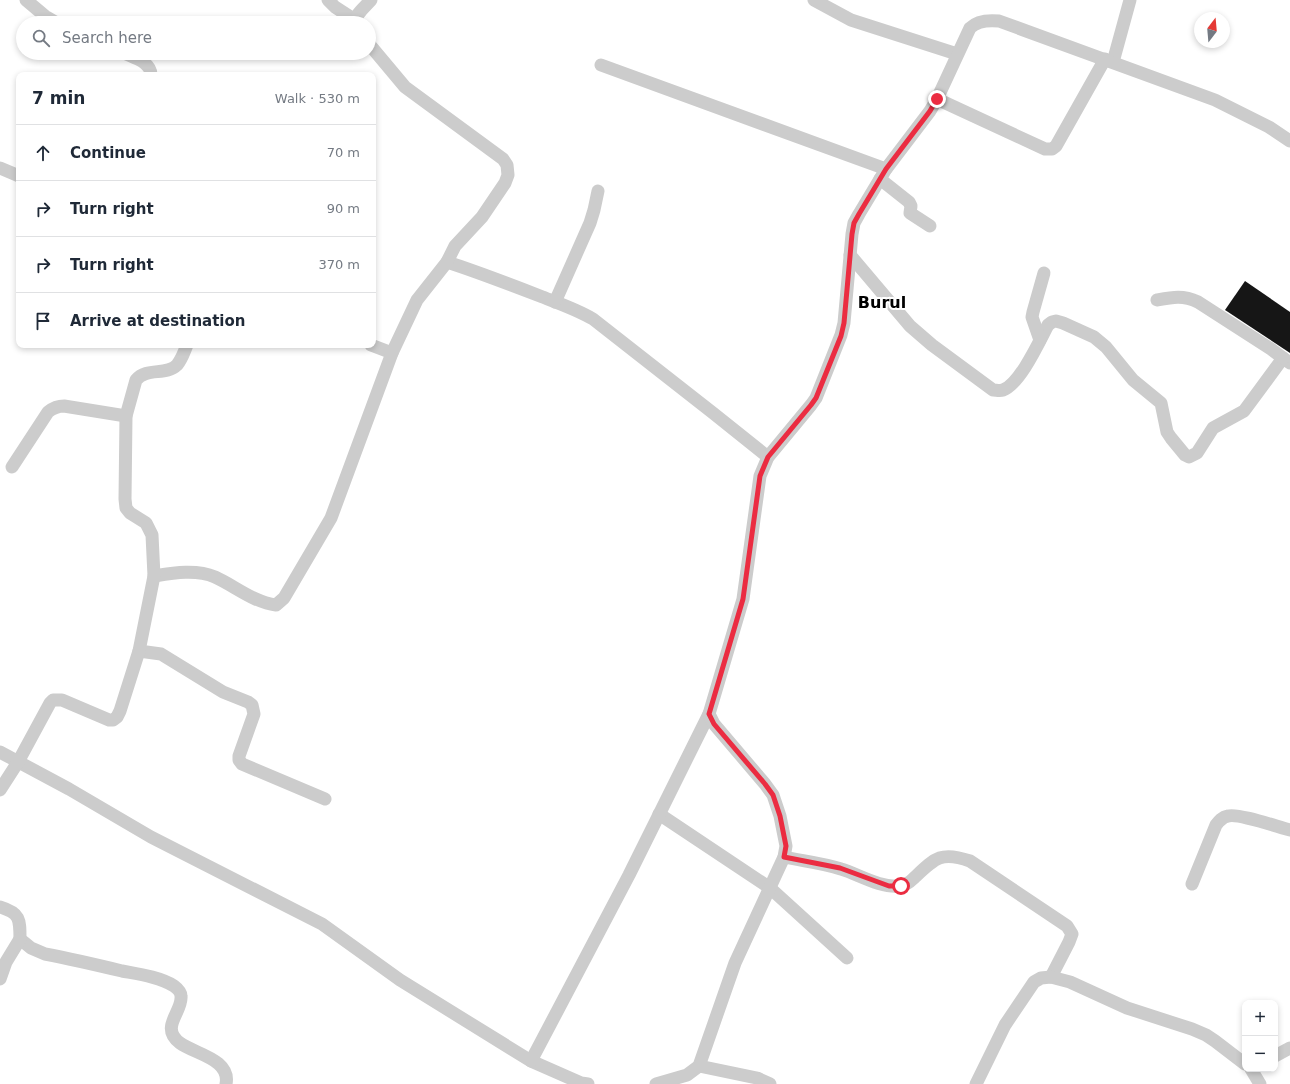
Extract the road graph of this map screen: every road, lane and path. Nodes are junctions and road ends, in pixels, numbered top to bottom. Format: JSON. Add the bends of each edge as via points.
{"nodes":[{"id":1,"x":26,"y":0,"type":"edge"},
{"id":2,"x":328,"y":0,"type":"edge"},
{"id":3,"x":371,"y":0,"type":"edge"},
{"id":4,"x":814,"y":0,"type":"edge"},
{"id":5,"x":1130,"y":0,"type":"edge"},
{"id":6,"x":45,"y":16,"type":"edge"},
{"id":7,"x":347,"y":16,"type":"edge"},
{"id":8,"x":358,"y":16,"type":"edge"},
{"id":9,"x":376,"y":52,"type":"edge"},
{"id":10,"x":957,"y":54,"type":"junction"},
{"id":11,"x":140,"y":60,"type":"edge"},
{"id":12,"x":1109,"y":60,"type":"junction"},
{"id":13,"x":601,"y":65,"type":"dead end"},
{"id":14,"x":151,"y":72,"type":"edge"},
{"id":15,"x":937,"y":99,"type":"junction"},
{"id":16,"x":1290,"y":141,"type":"edge"},
{"id":17,"x":0,"y":168,"type":"edge"},
{"id":18,"x":883,"y":174,"type":"junction"},
{"id":19,"x":16,"y":175,"type":"edge"},
{"id":20,"x":598,"y":191,"type":"dead end"},
{"id":21,"x":930,"y":226,"type":"dead end"},
{"id":22,"x":850,"y":255,"type":"junction"},
{"id":23,"x":447,"y":262,"type":"junction"},
{"id":24,"x":1044,"y":273,"type":"dead end"},
{"id":25,"x":1157,"y":300,"type":"dead end"},
{"id":26,"x":555,"y":302,"type":"junction"},
{"id":27,"x":1040,"y":340,"type":"junction"},
{"id":28,"x":376,"y":347,"type":"edge"},
{"id":29,"x":186,"y":348,"type":"edge"},
{"id":30,"x":392,"y":352,"type":"junction"},
{"id":31,"x":1286,"y":361,"type":"edge"},
{"id":32,"x":126,"y":416,"type":"junction"},
{"id":33,"x":768,"y":457,"type":"junction"},
{"id":34,"x":12,"y":467,"type":"dead end"},
{"id":35,"x":154,"y":576,"type":"junction"},
{"id":36,"x":139,"y":651,"type":"junction"},
{"id":37,"x":709,"y":714,"type":"junction"},
{"id":38,"x":0,"y":752,"type":"edge"},
{"id":39,"x":18,"y":762,"type":"junction"},
{"id":40,"x":0,"y":790,"type":"edge"},
{"id":41,"x":325,"y":799,"type":"dead end"},
{"id":42,"x":659,"y":814,"type":"junction"},
{"id":43,"x":1290,"y":830,"type":"edge"},
{"id":44,"x":784,"y":857,"type":"junction"},
{"id":45,"x":1192,"y":884,"type":"dead end"},
{"id":46,"x":770,"y":888,"type":"junction"},
{"id":47,"x":0,"y":907,"type":"edge"},
{"id":48,"x":20,"y":939,"type":"junction"},
{"id":49,"x":847,"y":958,"type":"dead end"},
{"id":50,"x":1051,"y":977,"type":"junction"},
{"id":51,"x":0,"y":979,"type":"edge"},
{"id":52,"x":1290,"y":1048,"type":"edge"},
{"id":53,"x":1278,"y":1054,"type":"edge"},
{"id":54,"x":530,"y":1062,"type":"junction"},
{"id":55,"x":1242,"y":1062,"type":"edge"},
{"id":56,"x":699,"y":1066,"type":"junction"},
{"id":57,"x":1253,"y":1072,"type":"edge"},
{"id":58,"x":687,"y":1079,"type":"edge"},
{"id":59,"x":226,"y":1084,"type":"edge"},
{"id":60,"x":588,"y":1084,"type":"edge"},
{"id":61,"x":656,"y":1084,"type":"edge"},
{"id":62,"x":770,"y":1084,"type":"edge"},
{"id":63,"x":976,"y":1084,"type":"edge"},
{"id":64,"x":1260,"y":1084,"type":"edge"}],
"edges":[{"from":1,"to":6,"type":"street"},
{"from":2,"to":7,"type":"street"},
{"from":3,"to":8,"type":"street"},
{"from":4,"to":10,"type":"street","via":[[851,20]]},
{"from":5,"to":12,"type":"street"},
{"from":9,"to":23,"type":"street","via":[[406,87],[503,159],[507,166],[508,175],[505,183],[482,217],[455,246]]},
{"from":10,"to":12,"type":"street","via":[[970,28],[975,23],[990,20]]},
{"from":10,"to":15,"type":"street"},
{"from":11,"to":14,"type":"street","via":[[150,67]]},
{"from":12,"to":15,"type":"street","via":[[1052,149],[1046,149]]},
{"from":12,"to":16,"type":"street","via":[[1215,100],[1269,127]]},
{"from":13,"to":18,"type":"street"},
{"from":15,"to":18,"type":"street"},
{"from":17,"to":19,"type":"street"},
{"from":18,"to":21,"type":"street","via":[[911,204],[912,216]]},
{"from":18,"to":22,"type":"street","via":[[854,223]]},
{"from":20,"to":26,"type":"street","via":[[590,223]]},
{"from":22,"to":27,"type":"street","via":[[910,326],[993,390],[1002,391],[1018,378]]},
{"from":22,"to":33,"type":"street","via":[[844,323],[820,388],[811,405]]},
{"from":23,"to":26,"type":"street"},
{"from":23,"to":30,"type":"street","via":[[417,300]]},
{"from":24,"to":27,"type":"street","via":[[1032,317]]},
{"from":25,"to":31,"type":"street","via":[[1188,297]]},
{"from":26,"to":33,"type":"street","via":[[593,320]]},
{"from":27,"to":31,"type":"street","via":[[1048,325],[1056,321],[1094,337],[1106,347],[1133,380],[1160,403],[1167,432],[1189,457],[1197,453],[1213,428],[1244,411]]},
{"from":28,"to":30,"type":"street"},
{"from":29,"to":32,"type":"street","via":[[176,366],[140,375],[136,380]]},
{"from":30,"to":35,"type":"street","via":[[331,518],[284,598],[276,605],[267,604],[203,574],[185,572]]},
{"from":32,"to":34,"type":"street","via":[[64,406],[52,408]]},
{"from":32,"to":35,"type":"street","via":[[126,508],[146,523],[152,535]]},
{"from":33,"to":37,"type":"street","via":[[760,476],[743,599]]},
{"from":35,"to":36,"type":"street"},
{"from":36,"to":39,"type":"street","via":[[117,717],[109,720],[62,700],[53,700]]},
{"from":36,"to":41,"type":"street","via":[[161,654],[223,692],[252,705],[254,714],[239,756],[242,764]]},
{"from":37,"to":42,"type":"street"},
{"from":37,"to":44,"type":"street","via":[[714,724],[773,795],[786,846]]},
{"from":38,"to":39,"type":"street"},
{"from":39,"to":40,"type":"street"},
{"from":39,"to":54,"type":"street","via":[[151,837],[322,924],[400,980]]},
{"from":42,"to":46,"type":"street"},
{"from":42,"to":54,"type":"street"},
{"from":43,"to":45,"type":"street","via":[[1230,815],[1221,818]]},
{"from":44,"to":46,"type":"street"},
{"from":44,"to":50,"type":"street","via":[[840,868],[889,886],[901,886],[911,881],[932,861],[945,856],[956,856],[970,861],[1067,926],[1072,934],[1070,942]]},
{"from":46,"to":49,"type":"street"},
{"from":46,"to":56,"type":"street","via":[[735,963]]},
{"from":47,"to":48,"type":"street","via":[[9,910],[18,918]]},
{"from":48,"to":51,"type":"street","via":[[6,962]]},
{"from":48,"to":59,"type":"street","via":[[31,948],[45,954],[149,976],[178,989],[181,999],[171,1031],[174,1038],[222,1067],[226,1072]]},
{"from":50,"to":55,"type":"street","via":[[1070,982],[1128,1008],[1206,1035]]},
{"from":50,"to":63,"type":"street","via":[[1034,982],[1004,1025]]},
{"from":52,"to":53,"type":"street"},
{"from":54,"to":60,"type":"street"},
{"from":56,"to":58,"type":"street"},
{"from":56,"to":62,"type":"street","via":[[756,1078]]},
{"from":57,"to":64,"type":"street"},
{"from":58,"to":61,"type":"street"}]}
